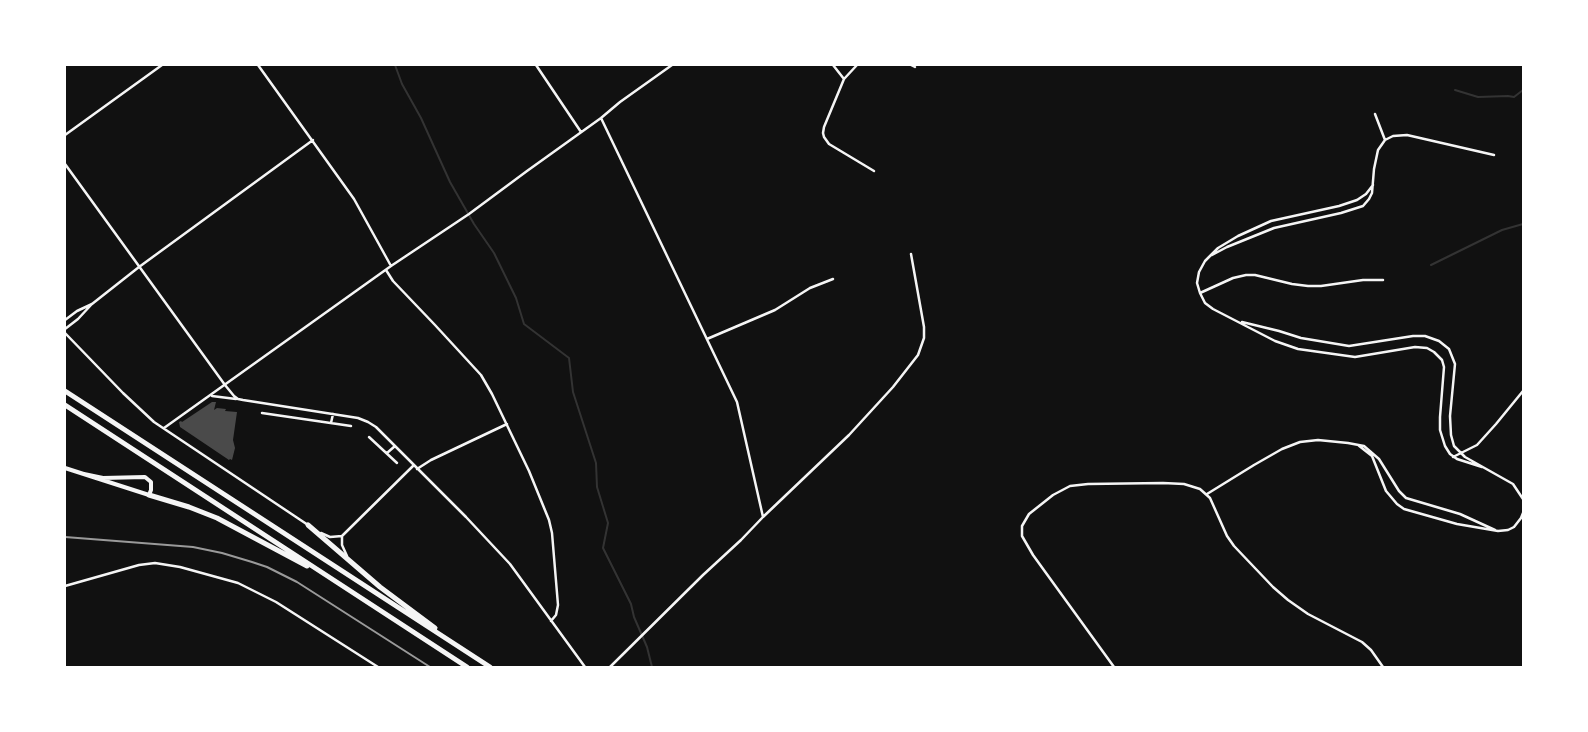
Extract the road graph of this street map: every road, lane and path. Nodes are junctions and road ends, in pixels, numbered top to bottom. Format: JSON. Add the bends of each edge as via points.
{"nodes":[{"id":1,"x":162,"y":65,"type":"edge"},
{"id":2,"x":258,"y":65,"type":"edge"},
{"id":3,"x":536,"y":65,"type":"edge"},
{"id":4,"x":672,"y":65,"type":"edge"},
{"id":5,"x":833,"y":65,"type":"edge"},
{"id":6,"x":857,"y":65,"type":"edge"},
{"id":7,"x":911,"y":65,"type":"edge"},
{"id":8,"x":915,"y":67,"type":"dead end"},
{"id":9,"x":844,"y":80,"type":"junction"},
{"id":10,"x":1375,"y":114,"type":"dead end"},
{"id":11,"x":601,"y":118,"type":"junction"},
{"id":12,"x":581,"y":132,"type":"junction"},
{"id":13,"x":65,"y":135,"type":"edge"},
{"id":14,"x":313,"y":140,"type":"junction"},
{"id":15,"x":1386,"y":140,"type":"junction"},
{"id":16,"x":1494,"y":155,"type":"dead end"},
{"id":17,"x":65,"y":165,"type":"edge"},
{"id":18,"x":874,"y":171,"type":"dead end"},
{"id":19,"x":1373,"y":185,"type":"junction"},
{"id":20,"x":911,"y":254,"type":"dead end"},
{"id":21,"x":1211,"y":256,"type":"junction"},
{"id":22,"x":391,"y":266,"type":"junction"},
{"id":23,"x":139,"y":267,"type":"junction"},
{"id":24,"x":386,"y":270,"type":"junction"},
{"id":25,"x":833,"y":279,"type":"dead end"},
{"id":26,"x":1383,"y":280,"type":"dead end"},
{"id":27,"x":1200,"y":293,"type":"junction"},
{"id":28,"x":92,"y":304,"type":"junction"},
{"id":29,"x":65,"y":320,"type":"edge"},
{"id":30,"x":1238,"y":321,"type":"junction"},
{"id":31,"x":65,"y":329,"type":"edge"},
{"id":32,"x":65,"y":333,"type":"edge"},
{"id":33,"x":707,"y":339,"type":"junction"},
{"id":34,"x":65,"y":340,"type":"edge"},
{"id":35,"x":72,"y":340,"type":"junction"},
{"id":36,"x":225,"y":385,"type":"junction"},
{"id":37,"x":65,"y":391,"type":"edge"},
{"id":38,"x":1523,"y":391,"type":"edge"},
{"id":39,"x":210,"y":395,"type":"junction"},
{"id":40,"x":238,"y":399,"type":"junction"},
{"id":41,"x":65,"y":405,"type":"edge"},
{"id":42,"x":262,"y":413,"type":"dead end"},
{"id":43,"x":332,"y":414,"type":"junction"},
{"id":44,"x":331,"y":423,"type":"junction"},
{"id":45,"x":507,"y":424,"type":"junction"},
{"id":46,"x":352,"y":426,"type":"dead end"},
{"id":47,"x":164,"y":428,"type":"junction"},
{"id":48,"x":369,"y":437,"type":"dead end"},
{"id":49,"x":1357,"y":444,"type":"junction"},
{"id":50,"x":395,"y":446,"type":"junction"},
{"id":51,"x":387,"y":453,"type":"junction"},
{"id":52,"x":1460,"y":453,"type":"junction"},
{"id":53,"x":1453,"y":456,"type":"junction"},
{"id":54,"x":397,"y":463,"type":"dead end"},
{"id":55,"x":414,"y":465,"type":"junction"},
{"id":56,"x":1482,"y":467,"type":"junction"},
{"id":57,"x":65,"y":468,"type":"edge"},
{"id":58,"x":417,"y":469,"type":"junction"},
{"id":59,"x":84,"y":474,"type":"junction"},
{"id":60,"x":1207,"y":494,"type":"junction"},
{"id":61,"x":149,"y":495,"type":"junction"},
{"id":62,"x":1523,"y":499,"type":"edge"},
{"id":63,"x":1523,"y":513,"type":"edge"},
{"id":64,"x":763,"y":517,"type":"junction"},
{"id":65,"x":308,"y":525,"type":"junction"},
{"id":66,"x":1495,"y":530,"type":"junction"},
{"id":67,"x":342,"y":536,"type":"junction"},
{"id":68,"x":349,"y":560,"type":"junction"},
{"id":69,"x":340,"y":584,"type":"junction"},
{"id":70,"x":65,"y":586,"type":"edge"},
{"id":71,"x":551,"y":621,"type":"junction"},
{"id":72,"x":474,"y":656,"type":"junction"},
{"id":73,"x":378,"y":667,"type":"edge"},
{"id":74,"x":467,"y":667,"type":"edge"},
{"id":75,"x":490,"y":667,"type":"edge"},
{"id":76,"x":585,"y":667,"type":"edge"},
{"id":77,"x":610,"y":667,"type":"edge"},
{"id":78,"x":1114,"y":667,"type":"edge"},
{"id":79,"x":1383,"y":667,"type":"edge"}],
"edges":[{"from":1,"to":13,"type":"street"},
{"from":2,"to":14,"type":"street"},
{"from":3,"to":12,"type":"street"},
{"from":4,"to":11,"type":"street"},
{"from":5,"to":9,"type":"street"},
{"from":6,"to":9,"type":"street"},
{"from":7,"to":8,"type":"street"},
{"from":9,"to":18,"type":"street","via":[[823,130],[824,137],[829,144]]},
{"from":10,"to":15,"type":"street"},
{"from":11,"to":12,"type":"street"},
{"from":11,"to":33,"type":"street"},
{"from":12,"to":22,"type":"street"},
{"from":14,"to":22,"type":"street","via":[[354,200]]},
{"from":14,"to":23,"type":"street"},
{"from":15,"to":16,"type":"street","via":[[1407,135]]},
{"from":15,"to":19,"type":"street","via":[[1377,155]]},
{"from":17,"to":23,"type":"street"},
{"from":19,"to":21,"type":"street","via":[[1363,197],[1349,203],[1271,221],[1238,236]]},
{"from":19,"to":21,"type":"street","via":[[1369,199],[1359,208],[1274,228]]},
{"from":20,"to":64,"type":"street","via":[[924,327],[918,355],[868,416]]},
{"from":21,"to":27,"type":"street","via":[[1199,272],[1197,283]]},
{"from":22,"to":24,"type":"street"},
{"from":23,"to":28,"type":"street"},
{"from":23,"to":36,"type":"street"},
{"from":24,"to":36,"type":"street"},
{"from":24,"to":45,"type":"street","via":[[481,375]]},
{"from":25,"to":33,"type":"street","via":[[810,288],[775,310]]},
{"from":26,"to":27,"type":"street","via":[[1308,286],[1246,275]]},
{"from":27,"to":30,"type":"street","via":[[1212,309]]},
{"from":28,"to":29,"type":"street"},
{"from":28,"to":31,"type":"street"},
{"from":30,"to":52,"type":"street","via":[[1301,338],[1349,346],[1413,336],[1439,341],[1449,349],[1456,364],[1450,427],[1454,446]]},
{"from":30,"to":53,"type":"street","via":[[1288,346],[1340,356],[1420,347],[1434,352],[1442,360],[1444,372],[1440,430],[1445,446]]},
{"from":32,"to":35,"type":"street"},
{"from":33,"to":64,"type":"street","via":[[737,402]]},
{"from":34,"to":35,"type":"street"},
{"from":35,"to":47,"type":"street","via":[[142,411]]},
{"from":36,"to":39,"type":"street"},
{"from":36,"to":40,"type":"street"},
{"from":37,"to":72,"type":"highway"},
{"from":38,"to":52,"type":"street","via":[[1477,445]]},
{"from":39,"to":40,"type":"street"},
{"from":39,"to":47,"type":"street"},
{"from":40,"to":43,"type":"street"},
{"from":41,"to":69,"type":"highway"},
{"from":42,"to":44,"type":"street"},
{"from":43,"to":44,"type":"street"},
{"from":43,"to":50,"type":"street","via":[[368,422]]},
{"from":44,"to":46,"type":"street"},
{"from":45,"to":58,"type":"street"},
{"from":45,"to":71,"type":"street","via":[[550,524],[558,605]]},
{"from":47,"to":65,"type":"street"},
{"from":48,"to":51,"type":"street"},
{"from":49,"to":60,"type":"street","via":[[1318,440],[1300,442]]},
{"from":49,"to":66,"type":"street","via":[[1379,459],[1398,491],[1406,498],[1460,514]]},
{"from":49,"to":66,"type":"street","via":[[1372,456],[1386,491],[1400,506],[1457,524]]},
{"from":50,"to":51,"type":"street"},
{"from":50,"to":55,"type":"street"},
{"from":51,"to":54,"type":"street"},
{"from":52,"to":53,"type":"street"},
{"from":52,"to":56,"type":"street"},
{"from":53,"to":56,"type":"street"},
{"from":55,"to":58,"type":"street"},
{"from":55,"to":67,"type":"street"},
{"from":56,"to":62,"type":"street","via":[[1512,484]]},
{"from":57,"to":59,"type":"street"},
{"from":58,"to":71,"type":"street","via":[[510,564]]},
{"from":59,"to":61,"type":"street"},
{"from":59,"to":61,"type":"street","via":[[103,478],[145,477],[152,483]]},
{"from":60,"to":78,"type":"street","via":[[1181,484],[1076,485],[1060,490],[1031,512],[1023,523],[1023,540]]},
{"from":60,"to":79,"type":"street","via":[[1229,539],[1256,571],[1294,605],[1362,642]]},
{"from":61,"to":69,"type":"highway","via":[[217,518]]},
{"from":63,"to":66,"type":"street","via":[[1514,527]]},
{"from":64,"to":77,"type":"street"},
{"from":65,"to":67,"type":"street","via":[[333,538]]},
{"from":65,"to":68,"type":"highway"},
{"from":67,"to":68,"type":"street","via":[[342,547]]},
{"from":68,"to":72,"type":"highway","via":[[380,587]]},
{"from":69,"to":74,"type":"highway"},
{"from":70,"to":73,"type":"street","via":[[148,563],[180,567],[245,587],[286,608]]},
{"from":71,"to":76,"type":"street"},
{"from":72,"to":75,"type":"highway"}]}
